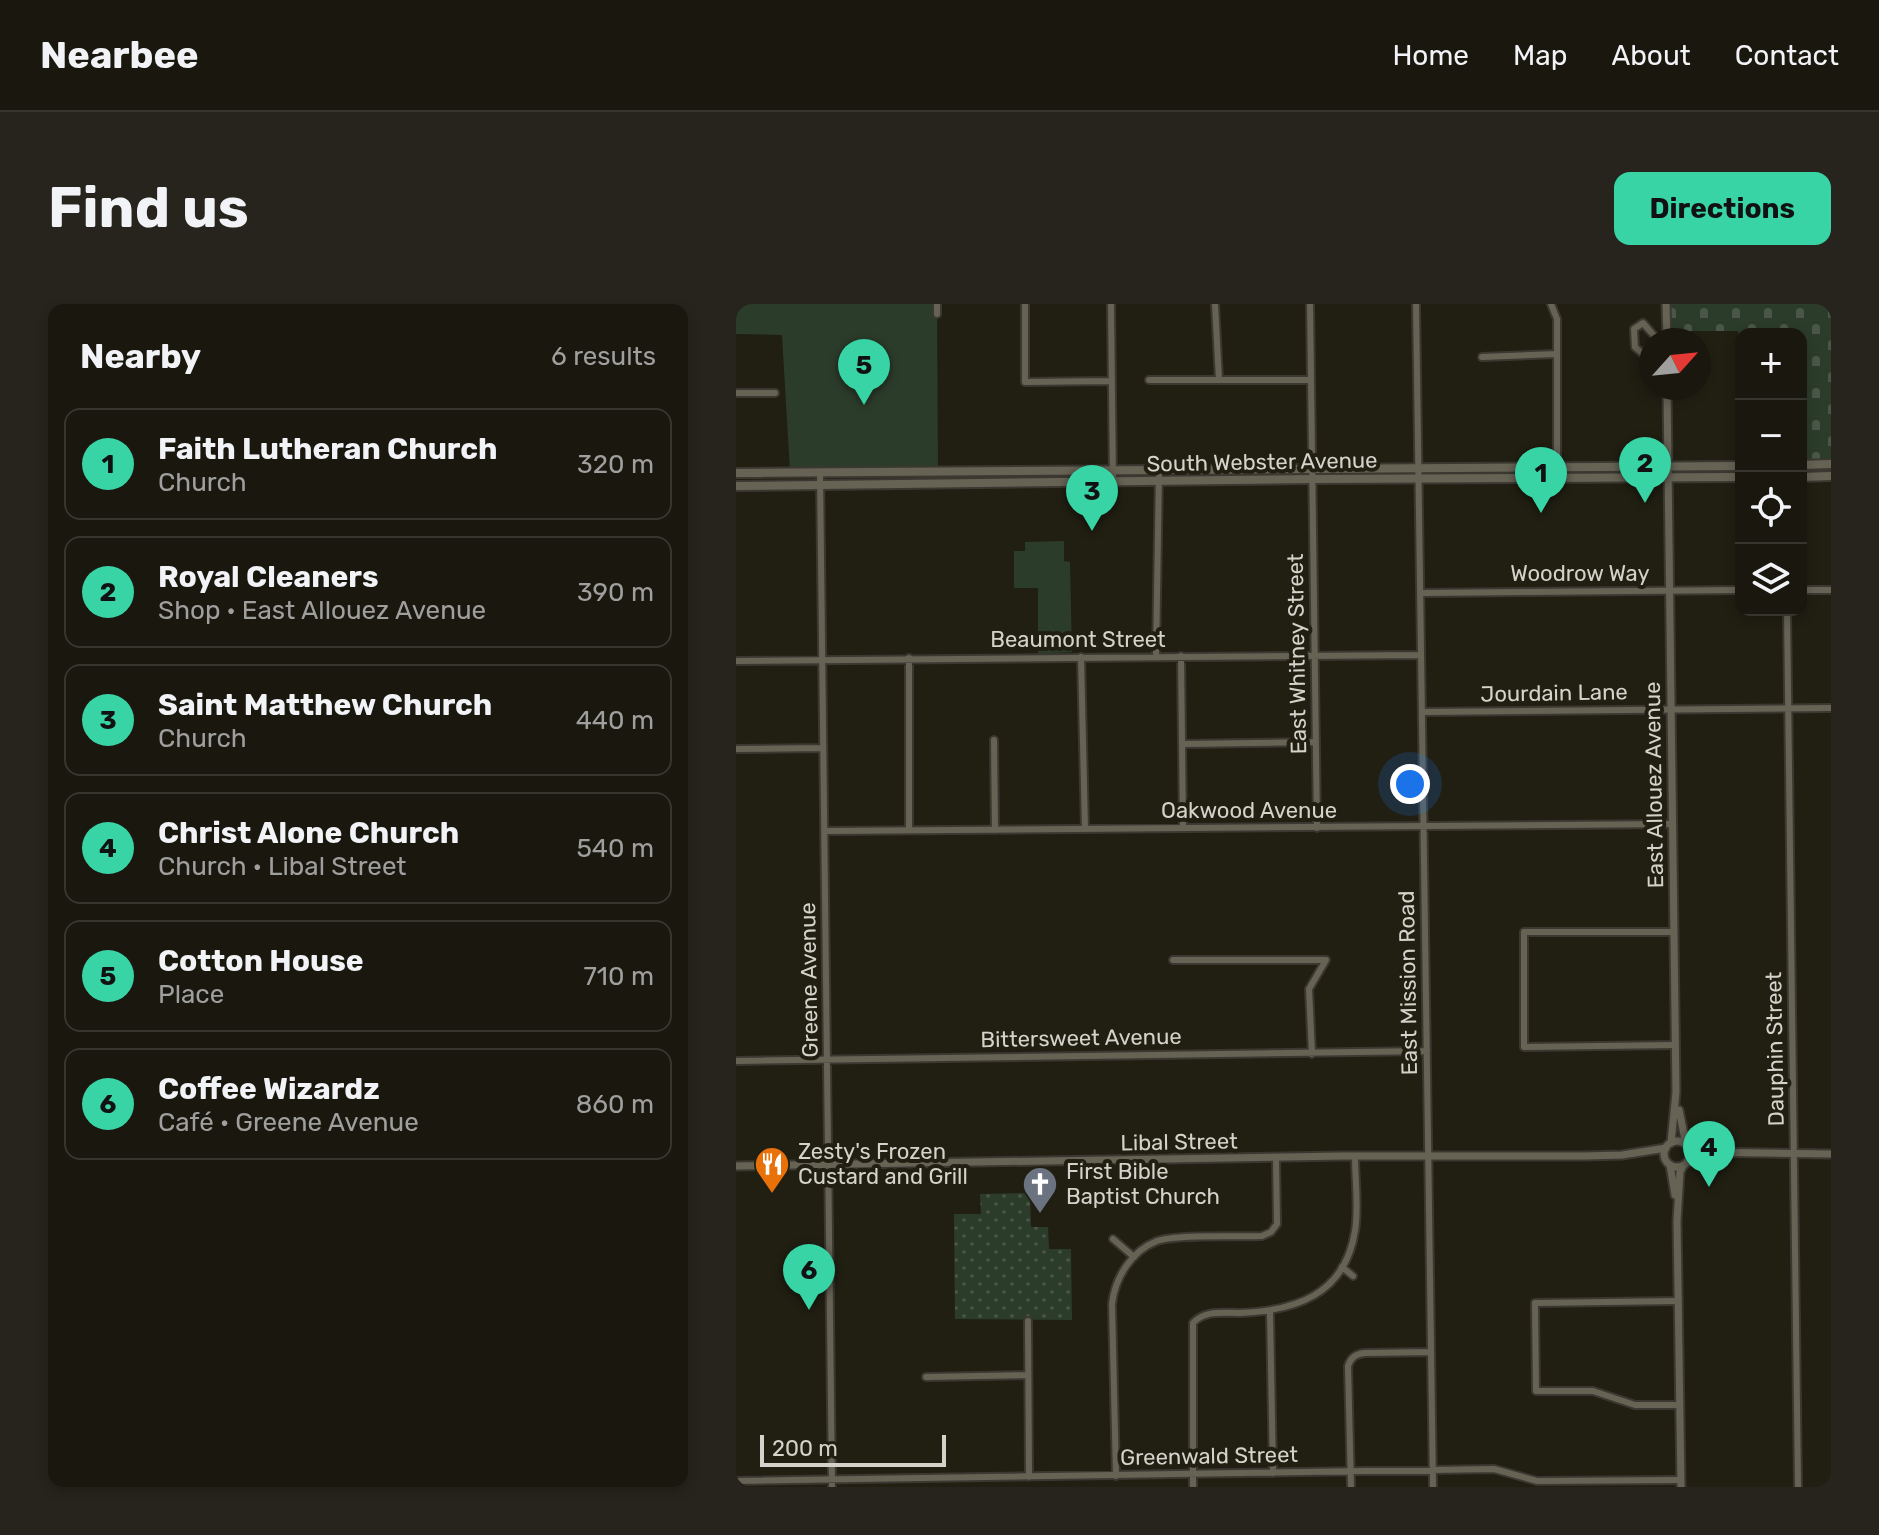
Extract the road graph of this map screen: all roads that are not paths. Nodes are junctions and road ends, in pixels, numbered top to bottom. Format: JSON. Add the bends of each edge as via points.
{"nodes":[{"id":1,"x":937,"y":304,"type":"edge"},
{"id":2,"x":1025,"y":304,"type":"edge"},
{"id":3,"x":1111,"y":304,"type":"edge"},
{"id":4,"x":1215,"y":304,"type":"edge"},
{"id":5,"x":1310,"y":304,"type":"edge"},
{"id":6,"x":1416,"y":304,"type":"edge"},
{"id":7,"x":1551,"y":304,"type":"edge"},
{"id":8,"x":1666,"y":304,"type":"edge"},
{"id":9,"x":937,"y":314,"type":"dead end"},
{"id":10,"x":1647,"y":328,"type":"edge"},
{"id":11,"x":1667,"y":328,"type":"edge"},
{"id":12,"x":1639,"y":350,"type":"edge"},
{"id":13,"x":1557,"y":354,"type":"junction"},
{"id":14,"x":1482,"y":357,"type":"dead end"},
{"id":15,"x":1149,"y":380,"type":"dead end"},
{"id":16,"x":1219,"y":380,"type":"junction"},
{"id":17,"x":1311,"y":380,"type":"junction"},
{"id":18,"x":1112,"y":381,"type":"junction"},
{"id":19,"x":736,"y":393,"type":"edge"},
{"id":20,"x":775,"y":393,"type":"dead end"},
{"id":21,"x":1667,"y":400,"type":"edge"},
{"id":22,"x":1831,"y":464,"type":"edge"},
{"id":23,"x":1807,"y":465,"type":"edge"},
{"id":24,"x":1668,"y":466,"type":"junction"},
{"id":25,"x":1735,"y":466,"type":"edge"},
{"id":26,"x":1418,"y":467,"type":"junction"},
{"id":27,"x":1557,"y":467,"type":"junction"},
{"id":28,"x":1312,"y":468,"type":"junction"},
{"id":29,"x":1114,"y":470,"type":"junction"},
{"id":30,"x":1159,"y":471,"type":"junction"},
{"id":31,"x":736,"y":473,"type":"edge"},
{"id":32,"x":820,"y":473,"type":"junction"},
{"id":33,"x":1831,"y":476,"type":"edge"},
{"id":34,"x":1735,"y":477,"type":"edge"},
{"id":35,"x":1807,"y":477,"type":"edge"},
{"id":36,"x":1418,"y":478,"type":"junction"},
{"id":37,"x":1312,"y":479,"type":"junction"},
{"id":38,"x":1668,"y":479,"type":"junction"},
{"id":39,"x":1557,"y":480,"type":"junction"},
{"id":40,"x":1159,"y":482,"type":"junction"},
{"id":41,"x":1113,"y":483,"type":"junction"},
{"id":42,"x":820,"y":484,"type":"junction"},
{"id":43,"x":736,"y":486,"type":"edge"},
{"id":44,"x":1735,"y":590,"type":"edge"},
{"id":45,"x":1807,"y":590,"type":"edge"},
{"id":46,"x":1831,"y":590,"type":"edge"},
{"id":47,"x":1670,"y":591,"type":"junction"},
{"id":48,"x":1420,"y":593,"type":"junction"},
{"id":49,"x":1787,"y":616,"type":"edge"},
{"id":50,"x":1315,"y":655,"type":"junction"},
{"id":51,"x":1421,"y":655,"type":"junction"},
{"id":52,"x":1156,"y":656,"type":"junction"},
{"id":53,"x":1181,"y":656,"type":"junction"},
{"id":54,"x":1081,"y":657,"type":"junction"},
{"id":55,"x":909,"y":658,"type":"junction"},
{"id":56,"x":821,"y":660,"type":"junction"},
{"id":57,"x":736,"y":661,"type":"edge"},
{"id":58,"x":1831,"y":708,"type":"edge"},
{"id":59,"x":1671,"y":709,"type":"junction"},
{"id":60,"x":1788,"y":709,"type":"junction"},
{"id":61,"x":1422,"y":712,"type":"junction"},
{"id":62,"x":994,"y":740,"type":"dead end"},
{"id":63,"x":1316,"y":742,"type":"junction"},
{"id":64,"x":1184,"y":744,"type":"junction"},
{"id":65,"x":822,"y":748,"type":"junction"},
{"id":66,"x":736,"y":749,"type":"edge"},
{"id":67,"x":1673,"y":824,"type":"junction"},
{"id":68,"x":1183,"y":828,"type":"junction"},
{"id":69,"x":1317,"y":828,"type":"junction"},
{"id":70,"x":1423,"y":828,"type":"junction"},
{"id":71,"x":1085,"y":829,"type":"junction"},
{"id":72,"x":909,"y":830,"type":"junction"},
{"id":73,"x":995,"y":830,"type":"junction"},
{"id":74,"x":825,"y":831,"type":"junction"},
{"id":75,"x":1674,"y":932,"type":"junction"},
{"id":76,"x":1173,"y":960,"type":"dead end"},
{"id":77,"x":1675,"y":1045,"type":"junction"},
{"id":78,"x":1427,"y":1051,"type":"junction"},
{"id":79,"x":1312,"y":1054,"type":"junction"},
{"id":80,"x":828,"y":1060,"type":"junction"},
{"id":81,"x":736,"y":1061,"type":"edge"},
{"id":82,"x":1676,"y":1092,"type":"junction"},
{"id":83,"x":1669,"y":1146,"type":"junction"},
{"id":84,"x":1687,"y":1147,"type":"junction"},
{"id":85,"x":1794,"y":1154,"type":"junction"},
{"id":86,"x":1831,"y":1154,"type":"edge"},
{"id":87,"x":1622,"y":1155,"type":"junction"},
{"id":88,"x":1749,"y":1155,"type":"junction"},
{"id":89,"x":1355,"y":1156,"type":"junction"},
{"id":90,"x":1428,"y":1156,"type":"junction"},
{"id":91,"x":1276,"y":1158,"type":"junction"},
{"id":92,"x":1669,"y":1164,"type":"junction"},
{"id":93,"x":1685,"y":1164,"type":"junction"},
{"id":94,"x":828,"y":1165,"type":"junction"},
{"id":95,"x":736,"y":1166,"type":"edge"},
{"id":96,"x":1677,"y":1221,"type":"junction"},
{"id":97,"x":1113,"y":1239,"type":"dead end"},
{"id":98,"x":1134,"y":1257,"type":"junction"},
{"id":99,"x":1342,"y":1267,"type":"junction"},
{"id":100,"x":1353,"y":1276,"type":"dead end"},
{"id":101,"x":1678,"y":1301,"type":"junction"},
{"id":102,"x":1270,"y":1312,"type":"junction"},
{"id":103,"x":1028,"y":1321,"type":"dead end"},
{"id":104,"x":1431,"y":1352,"type":"junction"},
{"id":105,"x":1028,"y":1375,"type":"junction"},
{"id":106,"x":926,"y":1377,"type":"dead end"},
{"id":107,"x":1680,"y":1405,"type":"junction"},
{"id":108,"x":1432,"y":1470,"type":"junction"},
{"id":109,"x":1350,"y":1471,"type":"junction"},
{"id":110,"x":1273,"y":1473,"type":"junction"},
{"id":111,"x":1193,"y":1474,"type":"junction"},
{"id":112,"x":1116,"y":1476,"type":"junction"},
{"id":113,"x":1029,"y":1477,"type":"junction"},
{"id":114,"x":920,"y":1478,"type":"junction"},
{"id":115,"x":736,"y":1481,"type":"edge"},
{"id":116,"x":832,"y":1483,"type":"edge"},
{"id":117,"x":1681,"y":1484,"type":"edge"},
{"id":118,"x":920,"y":1487,"type":"edge"},
{"id":119,"x":1193,"y":1487,"type":"edge"},
{"id":120,"x":1351,"y":1487,"type":"edge"},
{"id":121,"x":1433,"y":1487,"type":"edge"},
{"id":122,"x":1798,"y":1487,"type":"edge"}],
"edges":[{"from":1,"to":9,"type":"street"},
{"from":2,"to":18,"type":"street","via":[[1025,382]]},
{"from":3,"to":18,"type":"street"},
{"from":4,"to":16,"type":"street"},
{"from":5,"to":17,"type":"street","name":"East Whitney Street"},
{"from":6,"to":26,"type":"street","name":"East Mission Road"},
{"from":7,"to":13,"type":"street","via":[[1557,319]]},
{"from":8,"to":11,"type":"street"},
{"from":10,"to":12,"type":"street","via":[[1643,323],[1634,329]]},
{"from":13,"to":14,"type":"street"},
{"from":13,"to":27,"type":"street"},
{"from":15,"to":16,"type":"street"},
{"from":16,"to":17,"type":"street"},
{"from":17,"to":28,"type":"street","name":"East Whitney Street"},
{"from":18,"to":29,"type":"street"},
{"from":19,"to":20,"type":"street"},
{"from":21,"to":24,"type":"street","name":"East Allouez Avenue"},
{"from":22,"to":23,"type":"main road"},
{"from":24,"to":25,"type":"main road","name":"South Webster Avenue"},
{"from":24,"to":27,"type":"main road","name":"South Webster Avenue"},
{"from":24,"to":38,"type":"street","name":"East Allouez Avenue"},
{"from":26,"to":27,"type":"main road","name":"South Webster Avenue"},
{"from":26,"to":28,"type":"main road","name":"South Webster Avenue"},
{"from":26,"to":36,"type":"street","name":"East Mission Road"},
{"from":27,"to":39,"type":"street"},
{"from":28,"to":30,"type":"main road","name":"South Webster Avenue"},
{"from":28,"to":37,"type":"street","name":"East Whitney Street"},
{"from":29,"to":30,"type":"main road","name":"South Webster Avenue"},
{"from":29,"to":32,"type":"main road","name":"South Webster Avenue"},
{"from":29,"to":41,"type":"street"},
{"from":30,"to":40,"type":"street"},
{"from":31,"to":32,"type":"main road","name":"South Webster Avenue"},
{"from":32,"to":42,"type":"street","name":"Greene Avenue"},
{"from":33,"to":35,"type":"main road"},
{"from":34,"to":38,"type":"main road","name":"South Webster Avenue"},
{"from":36,"to":37,"type":"main road","name":"South Webster Avenue"},
{"from":36,"to":39,"type":"main road","name":"South Webster Avenue"},
{"from":36,"to":48,"type":"street","name":"East Mission Road"},
{"from":37,"to":40,"type":"main road","name":"South Webster Avenue"},
{"from":37,"to":50,"type":"street","name":"East Whitney Street"},
{"from":38,"to":39,"type":"main road","name":"South Webster Avenue"},
{"from":38,"to":47,"type":"street","name":"East Allouez Avenue"},
{"from":40,"to":41,"type":"main road","name":"South Webster Avenue"},
{"from":40,"to":52,"type":"street"},
{"from":41,"to":42,"type":"main road","name":"South Webster Avenue"},
{"from":42,"to":43,"type":"main road","name":"South Webster Avenue"},
{"from":42,"to":56,"type":"street","name":"Greene Avenue"},
{"from":44,"to":47,"type":"street","name":"Woodrow Way"},
{"from":45,"to":46,"type":"street"},
{"from":47,"to":48,"type":"street","name":"Woodrow Way"},
{"from":47,"to":59,"type":"street","name":"East Allouez Avenue"},
{"from":48,"to":51,"type":"street","name":"East Mission Road"},
{"from":49,"to":60,"type":"street","name":"Dauphin Street"},
{"from":50,"to":51,"type":"street","name":"Beaumont Street"},
{"from":50,"to":53,"type":"street","name":"Beaumont Street"},
{"from":50,"to":63,"type":"street","name":"East Whitney Street"},
{"from":51,"to":61,"type":"street","name":"East Mission Road"},
{"from":52,"to":53,"type":"street","name":"Beaumont Street"},
{"from":52,"to":54,"type":"street","name":"Beaumont Street"},
{"from":53,"to":64,"type":"street"},
{"from":54,"to":55,"type":"street","name":"Beaumont Street"},
{"from":54,"to":71,"type":"street"},
{"from":55,"to":56,"type":"street","name":"Beaumont Street"},
{"from":55,"to":72,"type":"street"},
{"from":56,"to":57,"type":"street","name":"Beaumont Street"},
{"from":56,"to":65,"type":"street","name":"Greene Avenue"},
{"from":58,"to":60,"type":"street","name":"Jourdain Lane"},
{"from":59,"to":60,"type":"street","name":"Jourdain Lane"},
{"from":59,"to":61,"type":"street","name":"Jourdain Lane"},
{"from":59,"to":67,"type":"street","name":"East Allouez Avenue"},
{"from":60,"to":85,"type":"street","name":"Dauphin Street"},
{"from":61,"to":70,"type":"street","name":"East Mission Road"},
{"from":62,"to":73,"type":"street"},
{"from":63,"to":64,"type":"street"},
{"from":63,"to":69,"type":"street","name":"East Whitney Street"},
{"from":64,"to":68,"type":"street"},
{"from":65,"to":66,"type":"street"},
{"from":65,"to":74,"type":"street","name":"Greene Avenue"},
{"from":67,"to":70,"type":"street","name":"Oakwood Avenue"},
{"from":67,"to":75,"type":"street","name":"East Allouez Avenue"},
{"from":68,"to":69,"type":"street","name":"Oakwood Avenue"},
{"from":68,"to":71,"type":"street","name":"Oakwood Avenue"},
{"from":69,"to":70,"type":"street","name":"Oakwood Avenue"},
{"from":70,"to":78,"type":"street","name":"East Mission Road"},
{"from":71,"to":73,"type":"street","name":"Oakwood Avenue"},
{"from":72,"to":73,"type":"street","name":"Oakwood Avenue"},
{"from":72,"to":74,"type":"street","name":"Oakwood Avenue"},
{"from":74,"to":80,"type":"street","name":"Greene Avenue"},
{"from":75,"to":77,"type":"street","name":"East Allouez Avenue"},
{"from":75,"to":77,"type":"street","via":[[1524,932],[1524,1047]]},
{"from":76,"to":79,"type":"street","via":[[1326,960],[1309,989]]},
{"from":77,"to":82,"type":"street","name":"East Allouez Avenue"},
{"from":78,"to":79,"type":"street","name":"Bittersweet Avenue"},
{"from":78,"to":90,"type":"street","name":"East Mission Road"},
{"from":79,"to":80,"type":"street","name":"Bittersweet Avenue"},
{"from":80,"to":81,"type":"street","name":"Bittersweet Avenue"},
{"from":80,"to":94,"type":"street","name":"Greene Avenue"},
{"from":82,"to":83,"type":"street","name":"East Allouez Avenue"},
{"from":82,"to":84,"type":"street","name":"East Allouez Avenue"},
{"from":83,"to":84,"type":"street","via":[[1679,1142]]},
{"from":83,"to":87,"type":"street","name":"Libal Street"},
{"from":83,"to":92,"type":"street"},
{"from":84,"to":88,"type":"street"},
{"from":84,"to":93,"type":"street"},
{"from":85,"to":86,"type":"street"},
{"from":85,"to":88,"type":"street"},
{"from":85,"to":122,"type":"street","name":"Dauphin Street"},
{"from":87,"to":90,"type":"street","name":"Libal Street"},
{"from":87,"to":92,"type":"street","name":"Libal Street","via":[[1660,1158]]},
{"from":88,"to":93,"type":"street"},
{"from":89,"to":90,"type":"street","name":"Libal Street"},
{"from":89,"to":91,"type":"street","name":"Libal Street"},
{"from":89,"to":99,"type":"street","via":[[1355,1230]]},
{"from":90,"to":104,"type":"street","name":"East Mission Road"},
{"from":91,"to":94,"type":"street","name":"Libal Street"},
{"from":91,"to":98,"type":"street","via":[[1278,1219],[1269,1234],[1165,1239]]},
{"from":92,"to":93,"type":"street"},
{"from":92,"to":96,"type":"street"},
{"from":93,"to":96,"type":"street"},
{"from":94,"to":95,"type":"street","name":"Libal Street"},
{"from":94,"to":116,"type":"street","name":"Greene Avenue"},
{"from":96,"to":101,"type":"street"},
{"from":97,"to":98,"type":"street"},
{"from":98,"to":112,"type":"street","via":[[1118,1279],[1112,1304]]},
{"from":99,"to":100,"type":"street"},
{"from":99,"to":102,"type":"street","via":[[1309,1298]]},
{"from":101,"to":107,"type":"street"},
{"from":101,"to":107,"type":"street","via":[[1535,1303],[1536,1391],[1593,1391],[1635,1405]]},
{"from":102,"to":110,"type":"street"},
{"from":102,"to":111,"type":"street","via":[[1208,1314],[1193,1323]]},
{"from":103,"to":105,"type":"street"},
{"from":104,"to":108,"type":"street","name":"East Mission Road"},
{"from":104,"to":109,"type":"street","via":[[1365,1353],[1351,1359]]},
{"from":105,"to":106,"type":"street"},
{"from":105,"to":113,"type":"street"},
{"from":107,"to":117,"type":"street"},
{"from":108,"to":109,"type":"street","name":"Greenwald Street"},
{"from":108,"to":117,"type":"street","name":"Greenwald Street","via":[[1494,1469],[1537,1481]]},
{"from":108,"to":121,"type":"street","name":"East Mission Road"},
{"from":109,"to":110,"type":"street","name":"Greenwald Street"},
{"from":109,"to":120,"type":"street"},
{"from":110,"to":111,"type":"street","name":"Greenwald Street"},
{"from":111,"to":112,"type":"street","name":"Greenwald Street"},
{"from":111,"to":119,"type":"street"},
{"from":112,"to":113,"type":"street","name":"Greenwald Street"},
{"from":113,"to":114,"type":"street","name":"Greenwald Street"},
{"from":114,"to":116,"type":"street","name":"Greenwald Street"},
{"from":114,"to":118,"type":"street"},
{"from":115,"to":116,"type":"street","name":"Greenwald Street"}]}
